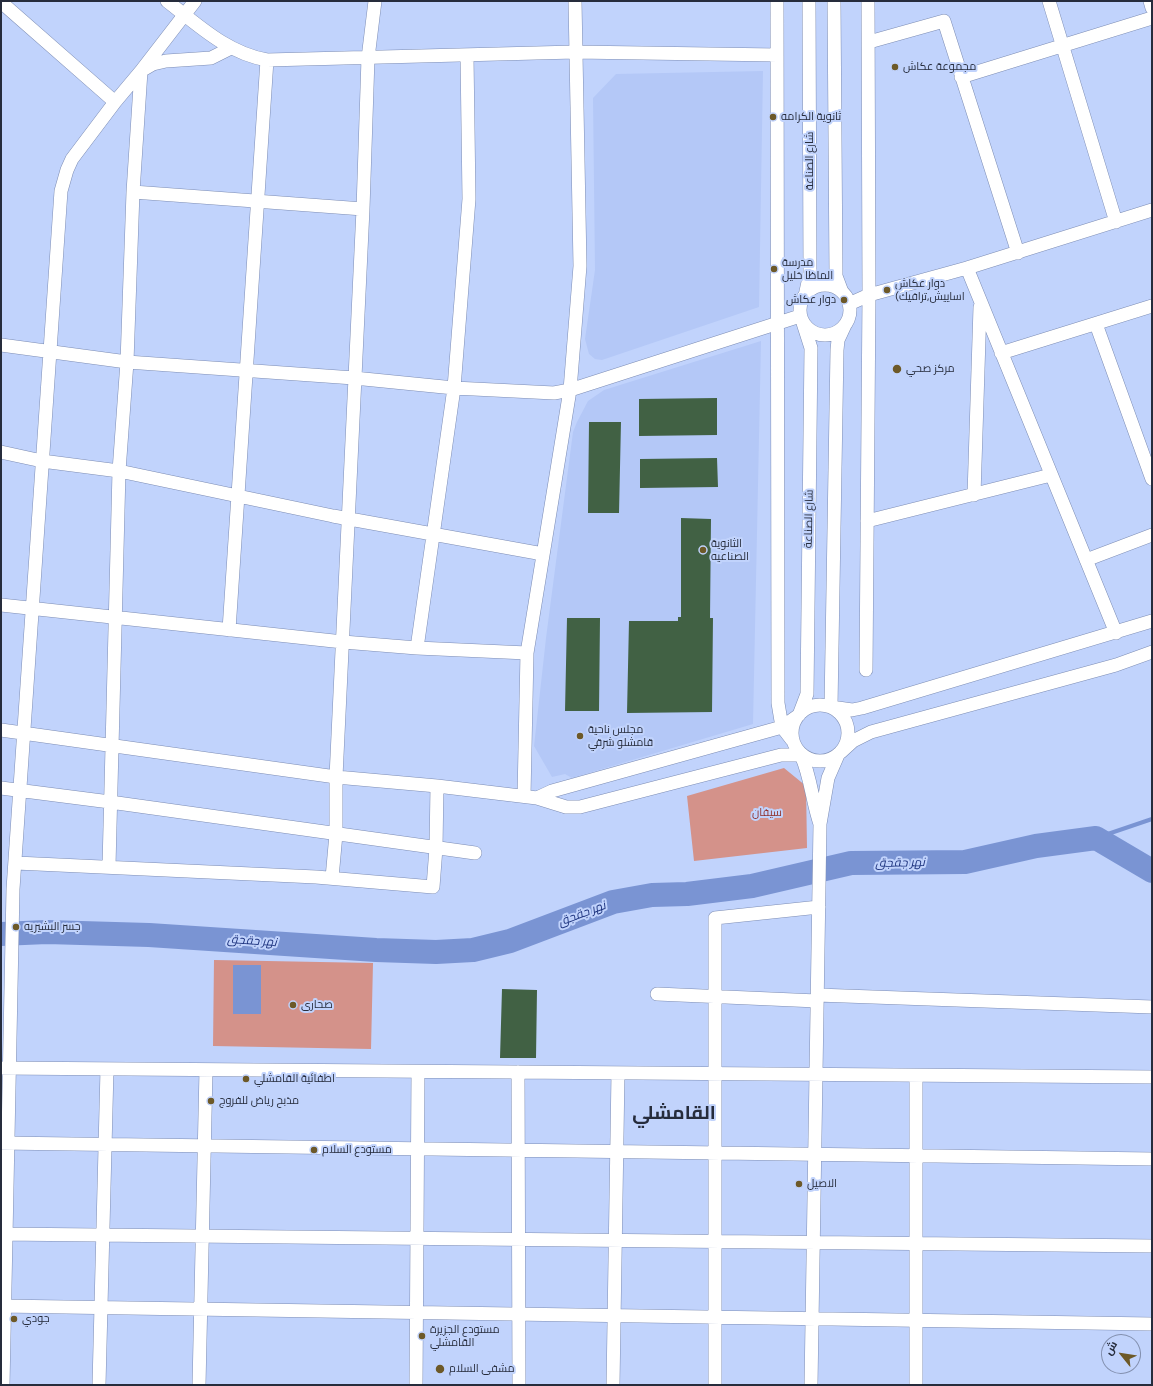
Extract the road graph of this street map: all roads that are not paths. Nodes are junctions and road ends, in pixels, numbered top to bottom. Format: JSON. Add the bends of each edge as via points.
{"nodes":[{"id":1,"x":167,"y":1,"type":"edge"},
{"id":2,"x":195,"y":1,"type":"edge"},
{"id":3,"x":374,"y":1,"type":"edge"},
{"id":4,"x":575,"y":1,"type":"edge"},
{"id":5,"x":777,"y":1,"type":"edge"},
{"id":6,"x":809,"y":1,"type":"edge"},
{"id":7,"x":834,"y":1,"type":"edge"},
{"id":8,"x":868,"y":1,"type":"edge"},
{"id":9,"x":1049,"y":1,"type":"edge"},
{"id":10,"x":1150,"y":1,"type":"edge"},
{"id":11,"x":1,"y":2,"type":"edge"},
{"id":12,"x":1152,"y":8,"type":"edge"},
{"id":13,"x":185,"y":14,"type":"junction"},
{"id":14,"x":1152,"y":18,"type":"edge"},
{"id":15,"x":869,"y":42,"type":"junction"},
{"id":16,"x":1063,"y":46,"type":"junction"},
{"id":17,"x":231,"y":48,"type":"junction"},
{"id":18,"x":575,"y":52,"type":"junction"},
{"id":19,"x":777,"y":55,"type":"junction"},
{"id":20,"x":467,"y":56,"type":"junction"},
{"id":21,"x":368,"y":58,"type":"junction"},
{"id":22,"x":266,"y":60,"type":"junction"},
{"id":23,"x":141,"y":71,"type":"junction"},
{"id":24,"x":961,"y":77,"type":"junction"},
{"id":25,"x":115,"y":102,"type":"junction"},
{"id":26,"x":133,"y":192,"type":"junction"},
{"id":27,"x":257,"y":202,"type":"junction"},
{"id":28,"x":363,"y":209,"type":"junction"},
{"id":29,"x":1151,"y":214,"type":"edge"},
{"id":30,"x":1116,"y":222,"type":"junction"},
{"id":31,"x":1018,"y":252,"type":"junction"},
{"id":32,"x":967,"y":268,"type":"junction"},
{"id":33,"x":842,"y":292,"type":"junction"},
{"id":34,"x":869,"y":295,"type":"junction"},
{"id":35,"x":805,"y":296,"type":"junction"},
{"id":36,"x":980,"y":301,"type":"junction"},
{"id":37,"x":849,"y":304,"type":"junction"},
{"id":38,"x":1152,"y":306,"type":"edge"},
{"id":39,"x":802,"y":319,"type":"junction"},
{"id":40,"x":777,"y":323,"type":"junction"},
{"id":41,"x":1096,"y":324,"type":"junction"},
{"id":42,"x":845,"y":325,"type":"junction"},
{"id":43,"x":1,"y":346,"type":"edge"},
{"id":44,"x":50,"y":352,"type":"junction"},
{"id":45,"x":1001,"y":353,"type":"junction"},
{"id":46,"x":127,"y":362,"type":"junction"},
{"id":47,"x":247,"y":370,"type":"junction"},
{"id":48,"x":354,"y":378,"type":"junction"},
{"id":49,"x":454,"y":388,"type":"junction"},
{"id":50,"x":570,"y":390,"type":"junction"},
{"id":51,"x":1,"y":452,"type":"edge"},
{"id":52,"x":42,"y":461,"type":"junction"},
{"id":53,"x":1150,"y":464,"type":"edge"},
{"id":54,"x":119,"y":471,"type":"junction"},
{"id":55,"x":1051,"y":475,"type":"junction"},
{"id":56,"x":1152,"y":479,"type":"edge"},
{"id":57,"x":974,"y":495,"type":"junction"},
{"id":58,"x":238,"y":496,"type":"junction"},
{"id":59,"x":348,"y":519,"type":"junction"},
{"id":60,"x":867,"y":521,"type":"junction"},
{"id":61,"x":434,"y":535,"type":"junction"},
{"id":62,"x":1152,"y":535,"type":"edge"},
{"id":63,"x":543,"y":554,"type":"junction"},
{"id":64,"x":1086,"y":560,"type":"junction"},
{"id":65,"x":1,"y":605,"type":"edge"},
{"id":66,"x":32,"y":609,"type":"junction"},
{"id":67,"x":115,"y":616,"type":"junction"},
{"id":68,"x":1152,"y":621,"type":"edge"},
{"id":69,"x":229,"y":630,"type":"junction"},
{"id":70,"x":1116,"y":633,"type":"junction"},
{"id":71,"x":342,"y":642,"type":"junction"},
{"id":72,"x":417,"y":648,"type":"junction"},
{"id":73,"x":1152,"y":652,"type":"edge"},
{"id":74,"x":527,"y":653,"type":"junction"},
{"id":75,"x":866,"y":670,"type":"dead end"},
{"id":76,"x":831,"y":707,"type":"junction"},
{"id":77,"x":799,"y":715,"type":"junction"},
{"id":78,"x":782,"y":726,"type":"junction"},
{"id":79,"x":1,"y":730,"type":"edge"},
{"id":80,"x":23,"y":733,"type":"junction"},
{"id":81,"x":792,"y":740,"type":"junction"},
{"id":82,"x":112,"y":746,"type":"junction"},
{"id":83,"x":840,"y":754,"type":"junction"},
{"id":84,"x":801,"y":755,"type":"junction"},
{"id":85,"x":336,"y":777,"type":"junction"},
{"id":86,"x":437,"y":786,"type":"junction"},
{"id":87,"x":1,"y":788,"type":"edge"},
{"id":88,"x":19,"y":791,"type":"junction"},
{"id":89,"x":530,"y":797,"type":"junction"},
{"id":90,"x":110,"y":802,"type":"junction"},
{"id":91,"x":820,"y":824,"type":"junction"},
{"id":92,"x":336,"y":834,"type":"junction"},
{"id":93,"x":436,"y":848,"type":"junction"},
{"id":94,"x":475,"y":853,"type":"dead end"},
{"id":95,"x":16,"y":863,"type":"junction"},
{"id":96,"x":109,"y":866,"type":"junction"},
{"id":97,"x":332,"y":878,"type":"junction"},
{"id":98,"x":819,"y":902,"type":"junction"},
{"id":99,"x":6,"y":953,"type":"edge"},
{"id":100,"x":657,"y":994,"type":"dead end"},
{"id":101,"x":715,"y":997,"type":"junction"},
{"id":102,"x":817,"y":998,"type":"junction"},
{"id":103,"x":1152,"y":1007,"type":"edge"},
{"id":104,"x":5,"y":1068,"type":"edge"},
{"id":105,"x":107,"y":1069,"type":"junction"},
{"id":106,"x":206,"y":1070,"type":"junction"},
{"id":107,"x":418,"y":1072,"type":"junction"},
{"id":108,"x":518,"y":1072,"type":"junction"},
{"id":109,"x":618,"y":1073,"type":"junction"},
{"id":110,"x":715,"y":1074,"type":"junction"},
{"id":111,"x":816,"y":1075,"type":"junction"},
{"id":112,"x":916,"y":1076,"type":"junction"},
{"id":113,"x":1152,"y":1078,"type":"edge"},
{"id":114,"x":4,"y":1143,"type":"edge"},
{"id":115,"x":105,"y":1144,"type":"junction"},
{"id":116,"x":206,"y":1146,"type":"junction"},
{"id":117,"x":418,"y":1149,"type":"junction"},
{"id":118,"x":518,"y":1150,"type":"junction"},
{"id":119,"x":617,"y":1152,"type":"junction"},
{"id":120,"x":715,"y":1153,"type":"junction"},
{"id":121,"x":815,"y":1154,"type":"junction"},
{"id":122,"x":917,"y":1156,"type":"junction"},
{"id":123,"x":1152,"y":1159,"type":"edge"},
{"id":124,"x":3,"y":1234,"type":"edge"},
{"id":125,"x":103,"y":1235,"type":"junction"},
{"id":126,"x":204,"y":1236,"type":"junction"},
{"id":127,"x":417,"y":1238,"type":"junction"},
{"id":128,"x":518,"y":1239,"type":"junction"},
{"id":129,"x":615,"y":1240,"type":"junction"},
{"id":130,"x":715,"y":1241,"type":"junction"},
{"id":131,"x":813,"y":1242,"type":"junction"},
{"id":132,"x":917,"y":1243,"type":"junction"},
{"id":133,"x":1152,"y":1246,"type":"edge"},
{"id":134,"x":3,"y":1306,"type":"edge"},
{"id":135,"x":101,"y":1308,"type":"junction"},
{"id":136,"x":201,"y":1309,"type":"junction"},
{"id":137,"x":416,"y":1313,"type":"junction"},
{"id":138,"x":519,"y":1314,"type":"junction"},
{"id":139,"x":614,"y":1316,"type":"junction"},
{"id":140,"x":715,"y":1317,"type":"junction"},
{"id":141,"x":812,"y":1319,"type":"junction"},
{"id":142,"x":916,"y":1320,"type":"junction"},
{"id":143,"x":1152,"y":1324,"type":"edge"},
{"id":144,"x":3,"y":1385,"type":"edge"},
{"id":145,"x":99,"y":1385,"type":"edge"},
{"id":146,"x":199,"y":1385,"type":"edge"},
{"id":147,"x":416,"y":1385,"type":"edge"},
{"id":148,"x":519,"y":1385,"type":"edge"},
{"id":149,"x":613,"y":1385,"type":"edge"},
{"id":150,"x":715,"y":1385,"type":"edge"},
{"id":151,"x":811,"y":1385,"type":"edge"},
{"id":152,"x":916,"y":1385,"type":"edge"}],
"edges":[{"from":1,"to":13,"type":"street"},
{"from":2,"to":13,"type":"street"},
{"from":3,"to":21,"type":"street"},
{"from":4,"to":18,"type":"street"},
{"from":5,"to":19,"type":"street"},
{"from":6,"to":35,"type":"street","name":"شارع الصناعة","via":[[810,273]]},
{"from":7,"to":33,"type":"street","via":[[836,276]]},
{"from":8,"to":15,"type":"street"},
{"from":9,"to":16,"type":"street"},
{"from":10,"to":12,"type":"street"},
{"from":11,"to":25,"type":"street"},
{"from":13,"to":17,"type":"street"},
{"from":13,"to":23,"type":"street"},
{"from":14,"to":16,"type":"street"},
{"from":15,"to":24,"type":"street","via":[[944,21]]},
{"from":15,"to":34,"type":"street"},
{"from":16,"to":24,"type":"street"},
{"from":16,"to":30,"type":"street"},
{"from":17,"to":22,"type":"street"},
{"from":17,"to":23,"type":"street","via":[[211,58],[166,61],[153,64]]},
{"from":18,"to":19,"type":"street"},
{"from":18,"to":20,"type":"street"},
{"from":18,"to":50,"type":"street","via":[[580,266]]},
{"from":19,"to":40,"type":"street"},
{"from":20,"to":21,"type":"street"},
{"from":20,"to":49,"type":"street","via":[[469,198]]},
{"from":21,"to":22,"type":"street"},
{"from":21,"to":28,"type":"street"},
{"from":22,"to":27,"type":"street"},
{"from":23,"to":25,"type":"street"},
{"from":23,"to":26,"type":"street"},
{"from":24,"to":31,"type":"street"},
{"from":25,"to":44,"type":"street","via":[[72,160],[63,180]]},
{"from":26,"to":27,"type":"street"},
{"from":26,"to":46,"type":"street"},
{"from":27,"to":28,"type":"street"},
{"from":27,"to":47,"type":"street"},
{"from":28,"to":48,"type":"street"},
{"from":29,"to":30,"type":"street"},
{"from":30,"to":31,"type":"street"},
{"from":31,"to":32,"type":"street"},
{"from":32,"to":34,"type":"street"},
{"from":32,"to":36,"type":"street"},
{"from":33,"to":35,"type":"street","via":[[823,285],[809,290]]},
{"from":33,"to":37,"type":"street"},
{"from":34,"to":37,"type":"street"},
{"from":34,"to":60,"type":"street"},
{"from":35,"to":39,"type":"street","via":[[800,309]]},
{"from":36,"to":45,"type":"street"},
{"from":36,"to":57,"type":"street"},
{"from":37,"to":42,"type":"street"},
{"from":38,"to":41,"type":"street"},
{"from":39,"to":40,"type":"street"},
{"from":39,"to":42,"type":"street","via":[[813,333],[827,335],[834,334]]},
{"from":39,"to":77,"type":"street","name":"شارع الصناعة","via":[[811,348],[807,694]]},
{"from":40,"to":50,"type":"street"},
{"from":40,"to":78,"type":"street","via":[[778,703]]},
{"from":41,"to":45,"type":"street"},
{"from":41,"to":53,"type":"street"},
{"from":42,"to":76,"type":"street","via":[[838,340],[837,350]]},
{"from":43,"to":44,"type":"street"},
{"from":44,"to":46,"type":"street"},
{"from":44,"to":52,"type":"street"},
{"from":45,"to":55,"type":"street"},
{"from":46,"to":47,"type":"street"},
{"from":46,"to":54,"type":"street"},
{"from":47,"to":48,"type":"street"},
{"from":47,"to":58,"type":"street"},
{"from":48,"to":49,"type":"street"},
{"from":48,"to":59,"type":"street"},
{"from":49,"to":50,"type":"street","via":[[554,393]]},
{"from":49,"to":61,"type":"street"},
{"from":50,"to":63,"type":"street"},
{"from":51,"to":52,"type":"street"},
{"from":52,"to":54,"type":"street"},
{"from":52,"to":66,"type":"street"},
{"from":53,"to":56,"type":"street"},
{"from":54,"to":58,"type":"street"},
{"from":54,"to":67,"type":"street"},
{"from":55,"to":57,"type":"street"},
{"from":55,"to":64,"type":"street"},
{"from":57,"to":60,"type":"street"},
{"from":58,"to":59,"type":"street"},
{"from":58,"to":69,"type":"street"},
{"from":59,"to":61,"type":"street"},
{"from":59,"to":71,"type":"street"},
{"from":60,"to":75,"type":"street"},
{"from":61,"to":63,"type":"street"},
{"from":61,"to":72,"type":"street"},
{"from":62,"to":64,"type":"street"},
{"from":63,"to":74,"type":"street"},
{"from":64,"to":70,"type":"street"},
{"from":65,"to":66,"type":"street"},
{"from":66,"to":67,"type":"street"},
{"from":66,"to":80,"type":"street"},
{"from":67,"to":69,"type":"street"},
{"from":67,"to":82,"type":"street"},
{"from":68,"to":70,"type":"street"},
{"from":69,"to":71,"type":"street"},
{"from":70,"to":76,"type":"street","via":[[862,708],[852,710]]},
{"from":71,"to":72,"type":"street"},
{"from":71,"to":85,"type":"street"},
{"from":72,"to":74,"type":"street"},
{"from":73,"to":83,"type":"street","via":[[1108,668],[871,732],[857,739]]},
{"from":74,"to":89,"type":"street"},
{"from":76,"to":77,"type":"street","via":[[814,706]]},
{"from":76,"to":83,"type":"street","via":[[842,715],[848,727],[848,740]]},
{"from":77,"to":78,"type":"street"},
{"from":77,"to":81,"type":"street","via":[[792,726]]},
{"from":78,"to":81,"type":"street"},
{"from":78,"to":89,"type":"street"},
{"from":79,"to":80,"type":"street"},
{"from":80,"to":82,"type":"street"},
{"from":80,"to":88,"type":"street"},
{"from":81,"to":84,"type":"street"},
{"from":82,"to":85,"type":"street"},
{"from":82,"to":90,"type":"street"},
{"from":83,"to":84,"type":"street","via":[[822,762],[809,760]]},
{"from":83,"to":91,"type":"street","via":[[828,778]]},
{"from":84,"to":89,"type":"street","via":[[780,755],[580,808],[566,807]]},
{"from":84,"to":91,"type":"street","via":[[810,776],[813,802]]},
{"from":85,"to":86,"type":"street"},
{"from":85,"to":92,"type":"street"},
{"from":86,"to":89,"type":"street"},
{"from":86,"to":93,"type":"street"},
{"from":87,"to":88,"type":"street"},
{"from":88,"to":90,"type":"street"},
{"from":88,"to":95,"type":"street"},
{"from":90,"to":92,"type":"street"},
{"from":90,"to":96,"type":"street"},
{"from":91,"to":98,"type":"street"},
{"from":92,"to":93,"type":"street"},
{"from":92,"to":97,"type":"street"},
{"from":93,"to":94,"type":"street"},
{"from":93,"to":97,"type":"street","via":[[433,887]]},
{"from":95,"to":96,"type":"street"},
{"from":95,"to":99,"type":"street","via":[[12,939]]},
{"from":96,"to":97,"type":"street"},
{"from":98,"to":101,"type":"street","via":[[715,918]]},
{"from":98,"to":102,"type":"street"},
{"from":99,"to":104,"type":"street"},
{"from":100,"to":101,"type":"street"},
{"from":101,"to":102,"type":"street"},
{"from":101,"to":110,"type":"street"},
{"from":102,"to":103,"type":"street"},
{"from":102,"to":111,"type":"street"},
{"from":104,"to":105,"type":"street"},
{"from":104,"to":114,"type":"street"},
{"from":105,"to":106,"type":"street"},
{"from":105,"to":115,"type":"street"},
{"from":106,"to":107,"type":"street"},
{"from":106,"to":116,"type":"street"},
{"from":107,"to":108,"type":"street"},
{"from":107,"to":117,"type":"street"},
{"from":108,"to":109,"type":"street"},
{"from":108,"to":118,"type":"street"},
{"from":109,"to":110,"type":"street"},
{"from":109,"to":119,"type":"street"},
{"from":110,"to":111,"type":"street"},
{"from":110,"to":120,"type":"street"},
{"from":111,"to":112,"type":"street"},
{"from":111,"to":121,"type":"street"},
{"from":112,"to":113,"type":"street"},
{"from":112,"to":122,"type":"street"},
{"from":114,"to":115,"type":"street"},
{"from":114,"to":124,"type":"street"},
{"from":115,"to":116,"type":"street"},
{"from":115,"to":125,"type":"street"},
{"from":116,"to":117,"type":"street"},
{"from":116,"to":126,"type":"street"},
{"from":117,"to":118,"type":"street"},
{"from":117,"to":127,"type":"street"},
{"from":118,"to":119,"type":"street"},
{"from":118,"to":128,"type":"street"},
{"from":119,"to":120,"type":"street"},
{"from":119,"to":129,"type":"street"},
{"from":120,"to":121,"type":"street"},
{"from":120,"to":130,"type":"street"},
{"from":121,"to":122,"type":"street"},
{"from":121,"to":131,"type":"street"},
{"from":122,"to":123,"type":"street"},
{"from":122,"to":132,"type":"street"},
{"from":124,"to":125,"type":"street"},
{"from":124,"to":134,"type":"street"},
{"from":125,"to":126,"type":"street"},
{"from":125,"to":135,"type":"street"},
{"from":126,"to":127,"type":"street"},
{"from":126,"to":136,"type":"street"},
{"from":127,"to":128,"type":"street"},
{"from":127,"to":137,"type":"street"},
{"from":128,"to":129,"type":"street"},
{"from":128,"to":138,"type":"street"},
{"from":129,"to":130,"type":"street"},
{"from":129,"to":139,"type":"street"},
{"from":130,"to":131,"type":"street"},
{"from":130,"to":140,"type":"street"},
{"from":131,"to":132,"type":"street"},
{"from":131,"to":141,"type":"street"},
{"from":132,"to":133,"type":"street"},
{"from":132,"to":142,"type":"street"},
{"from":134,"to":135,"type":"street"},
{"from":134,"to":144,"type":"street"},
{"from":135,"to":136,"type":"street"},
{"from":135,"to":145,"type":"street"},
{"from":136,"to":137,"type":"street"},
{"from":136,"to":146,"type":"street"},
{"from":137,"to":138,"type":"street"},
{"from":137,"to":147,"type":"street"},
{"from":138,"to":139,"type":"street"},
{"from":138,"to":148,"type":"street"},
{"from":139,"to":140,"type":"street"},
{"from":139,"to":149,"type":"street"},
{"from":140,"to":141,"type":"street"},
{"from":140,"to":150,"type":"street"},
{"from":141,"to":142,"type":"street"},
{"from":141,"to":151,"type":"street"},
{"from":142,"to":143,"type":"street"},
{"from":142,"to":152,"type":"street"}]}
